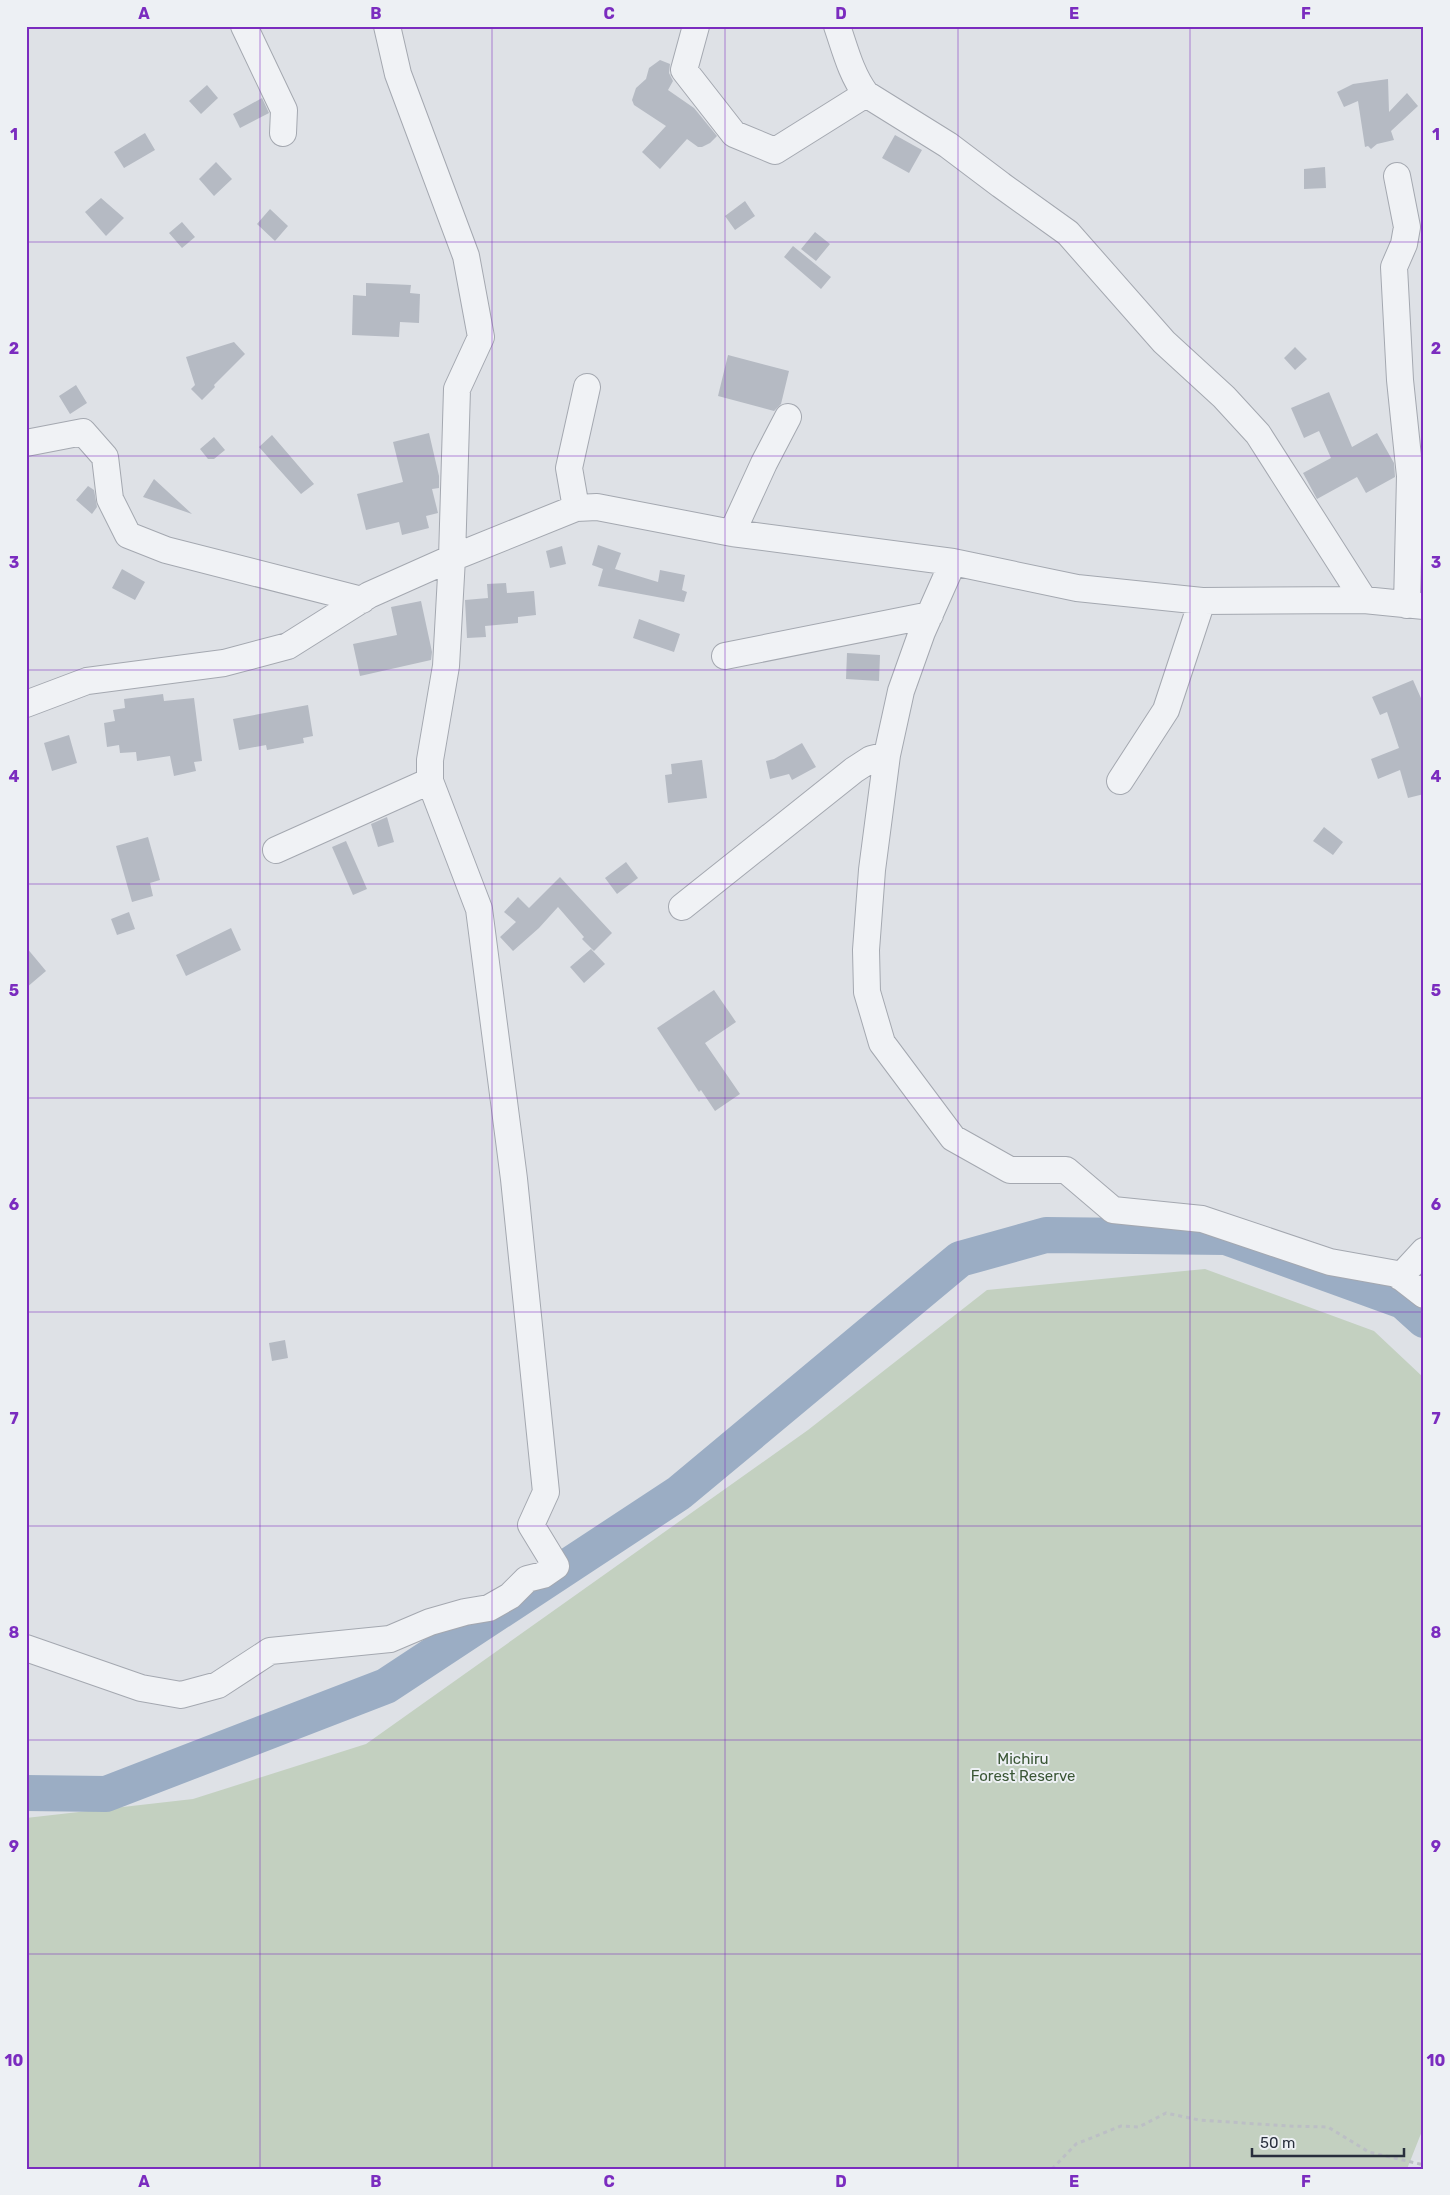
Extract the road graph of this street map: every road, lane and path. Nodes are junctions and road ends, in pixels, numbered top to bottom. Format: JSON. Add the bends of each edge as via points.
{"nodes":[{"id":1,"x":244,"y":26,"type":"edge"},
{"id":2,"x":387,"y":26,"type":"edge"},
{"id":3,"x":696,"y":26,"type":"edge"},
{"id":4,"x":837,"y":26,"type":"edge"},
{"id":5,"x":866,"y":94,"type":"junction"},
{"id":6,"x":283,"y":133,"type":"dead end"},
{"id":7,"x":1397,"y":176,"type":"dead end"},
{"id":8,"x":1414,"y":238,"type":"edge"},
{"id":9,"x":587,"y":386,"type":"dead end"},
{"id":10,"x":788,"y":417,"type":"dead end"},
{"id":11,"x":26,"y":443,"type":"edge"},
{"id":12,"x":1417,"y":472,"type":"edge"},
{"id":13,"x":576,"y":508,"type":"junction"},
{"id":14,"x":732,"y":533,"type":"junction"},
{"id":15,"x":452,"y":558,"type":"junction"},
{"id":16,"x":953,"y":562,"type":"junction"},
{"id":17,"x":362,"y":600,"type":"junction"},
{"id":18,"x":1364,"y":600,"type":"junction"},
{"id":19,"x":1202,"y":601,"type":"junction"},
{"id":20,"x":1416,"y":606,"type":"edge"},
{"id":21,"x":930,"y":616,"type":"junction"},
{"id":22,"x":724,"y":656,"type":"dead end"},
{"id":23,"x":28,"y":699,"type":"edge"},
{"id":24,"x":887,"y":754,"type":"junction"},
{"id":25,"x":1120,"y":781,"type":"dead end"},
{"id":26,"x":430,"y":782,"type":"junction"},
{"id":27,"x":276,"y":850,"type":"dead end"},
{"id":28,"x":682,"y":907,"type":"dead end"},
{"id":29,"x":1424,"y":1251,"type":"edge"},
{"id":30,"x":1400,"y":1277,"type":"junction"},
{"id":31,"x":1424,"y":1295,"type":"edge"},
{"id":32,"x":26,"y":1648,"type":"edge"},
{"id":33,"x":1424,"y":2165,"type":"edge"},
{"id":34,"x":1052,"y":2169,"type":"edge"}],
"edges":[{"from":1,"to":6,"type":"street","via":[[284,110]]},
{"from":2,"to":15,"type":"street","via":[[398,74],[466,256],[481,337],[457,389]]},
{"from":3,"to":5,"type":"street","via":[[684,70],[734,134],[775,151]]},
{"from":4,"to":5,"type":"street","via":[[848,60]]},
{"from":5,"to":18,"type":"street","via":[[948,145],[1068,232],[1164,342],[1224,397],[1258,434]]},
{"from":7,"to":8,"type":"street","via":[[1407,227]]},
{"from":8,"to":12,"type":"street","via":[[1394,267],[1400,380]]},
{"from":9,"to":13,"type":"street","via":[[569,468]]},
{"from":10,"to":14,"type":"street"},
{"from":11,"to":17,"type":"street","via":[[83,432],[104,457],[110,499],[128,534],[166,550]]},
{"from":12,"to":20,"type":"street"},
{"from":13,"to":14,"type":"street","via":[[597,507]]},
{"from":13,"to":15,"type":"street"},
{"from":14,"to":16,"type":"street"},
{"from":15,"to":17,"type":"street"},
{"from":15,"to":26,"type":"street","via":[[446,666],[430,760]]},
{"from":16,"to":19,"type":"street","via":[[1077,588]]},
{"from":16,"to":21,"type":"street"},
{"from":17,"to":23,"type":"street","via":[[288,646],[224,663],[87,681]]},
{"from":18,"to":19,"type":"street"},
{"from":18,"to":20,"type":"street"},
{"from":19,"to":25,"type":"street","via":[[1166,710]]},
{"from":21,"to":22,"type":"street"},
{"from":21,"to":24,"type":"street","via":[[901,691]]},
{"from":24,"to":28,"type":"street","via":[[854,770]]},
{"from":24,"to":30,"type":"street","via":[[872,870],[866,950],[867,992],[882,1043],[953,1138],[1010,1170],[1066,1170],[1113,1210],[1202,1219],[1330,1262]]},
{"from":26,"to":27,"type":"street"},
{"from":26,"to":32,"type":"street","via":[[479,909],[514,1178],[546,1492],[531,1525],[556,1566],[543,1576],[527,1579],[510,1596],[489,1608],[430,1622],[390,1640],[270,1651],[218,1685],[181,1695],[141,1688]]},
{"from":29,"to":30,"type":"street"},
{"from":30,"to":31,"type":"street"},
{"from":33,"to":34,"type":"path","via":[[1369,2152],[1328,2127],[1199,2120],[1166,2113],[1140,2127],[1121,2126],[1076,2144]]}]}
